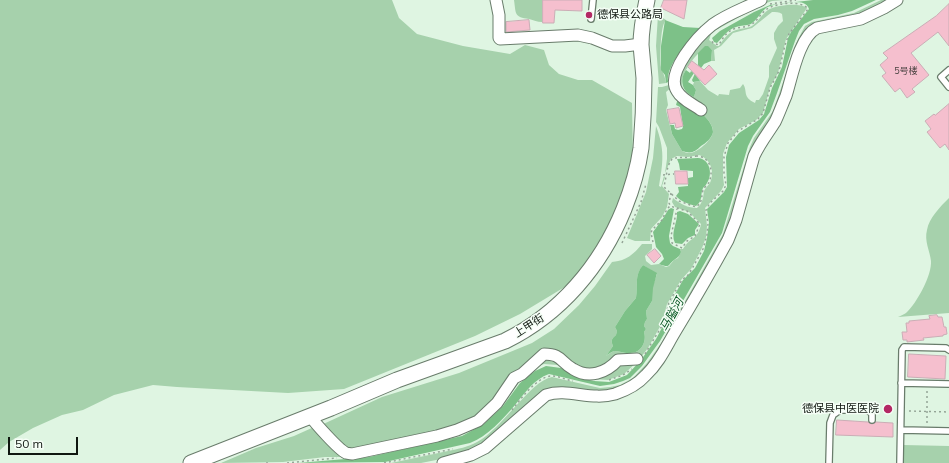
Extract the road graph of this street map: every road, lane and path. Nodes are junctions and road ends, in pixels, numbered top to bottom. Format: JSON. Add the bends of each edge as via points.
{"nodes":[{"id":1,"x":496,"y":0,"type":"edge"},
{"id":2,"x":593,"y":0,"type":"edge"},
{"id":3,"x":647,"y":0,"type":"edge"},
{"id":4,"x":653,"y":0,"type":"edge"},
{"id":5,"x":796,"y":0,"type":"edge"},
{"id":6,"x":897,"y":0,"type":"edge"},
{"id":7,"x":763,"y":2,"type":"edge"},
{"id":8,"x":590,"y":19,"type":"dead end"},
{"id":9,"x":713,"y":35,"type":"dead end"},
{"id":10,"x":641,"y":44,"type":"junction"},
{"id":11,"x":949,"y":70,"type":"edge"},
{"id":12,"x":949,"y":87,"type":"edge"},
{"id":13,"x":701,"y":110,"type":"dead end"},
{"id":14,"x":674,"y":174,"type":"dead end"},
{"id":15,"x":665,"y":175,"type":"junction"},
{"id":16,"x":647,"y":182,"type":"dead end"},
{"id":17,"x":671,"y":193,"type":"junction"},
{"id":18,"x":672,"y":207,"type":"junction"},
{"id":19,"x":677,"y":210,"type":"junction"},
{"id":20,"x":653,"y":242,"type":"dead end"},
{"id":21,"x":621,"y":244,"type":"dead end"},
{"id":22,"x":949,"y":350,"type":"edge"},
{"id":23,"x":638,"y":360,"type":"junction"},
{"id":24,"x":606,"y":381,"type":"dead end"},
{"id":25,"x":576,"y":382,"type":"dead end"},
{"id":26,"x":901,"y":383,"type":"junction"},
{"id":27,"x":927,"y":383,"type":"junction"},
{"id":28,"x":949,"y":384,"type":"edge"},
{"id":29,"x":901,"y":411,"type":"junction"},
{"id":30,"x":510,"y":412,"type":"dead end"},
{"id":31,"x":927,"y":412,"type":"junction"},
{"id":32,"x":949,"y":412,"type":"edge"},
{"id":33,"x":312,"y":418,"type":"junction"},
{"id":34,"x":872,"y":420,"type":"dead end"},
{"id":35,"x":901,"y":430,"type":"junction"},
{"id":36,"x":927,"y":431,"type":"junction"},
{"id":37,"x":949,"y":431,"type":"edge"},
{"id":38,"x":459,"y":447,"type":"dead end"},
{"id":39,"x":339,"y":458,"type":"dead end"},
{"id":40,"x":191,"y":463,"type":"edge"},
{"id":41,"x":205,"y":463,"type":"edge"},
{"id":42,"x":266,"y":463,"type":"edge"},
{"id":43,"x":271,"y":463,"type":"edge"},
{"id":44,"x":287,"y":463,"type":"edge"},
{"id":45,"x":384,"y":463,"type":"edge"},
{"id":46,"x":443,"y":463,"type":"edge"},
{"id":47,"x":829,"y":463,"type":"edge"},
{"id":48,"x":900,"y":463,"type":"edge"}],
"edges":[{"from":1,"to":10,"type":"street","via":[[500,39],[578,35],[612,46]]},
{"from":2,"to":8,"type":"lane"},
{"from":3,"to":10,"type":"street","name":"上甲街"},
{"from":4,"to":33,"type":"street","name":"上甲街","via":[[648,44],[650,104],[646,150],[640,180],[616,241],[589,280],[552,318],[512,343]]},
{"from":5,"to":7,"type":"path"},
{"from":6,"to":46,"type":"street","via":[[861,18],[813,30],[806,38],[775,120],[754,156],[728,240],[660,358],[646,376],[627,389],[613,394],[594,397],[561,393],[546,395],[485,448]]},
{"from":7,"to":13,"type":"street","via":[[732,13],[705,31],[678,68],[674,82],[677,92]]},
{"from":9,"to":23,"type":"path","via":[[712,41],[719,45],[723,37],[732,30],[750,25],[767,9],[776,6],[800,3],[808,9],[791,30],[763,113],[738,131],[728,143],[724,157],[726,185],[706,210],[708,224],[703,249],[670,302],[663,324],[654,340]]},
{"from":10,"to":33,"type":"street","name":"上甲街","via":[[643,109],[641,148],[635,178],[611,238],[585,277],[549,313],[515,336],[397,380]]},
{"from":11,"to":12,"type":"lane","via":[[941,77]]},
{"from":14,"to":15,"type":"path"},
{"from":15,"to":17,"type":"path","via":[[664,187]]},
{"from":15,"to":17,"type":"path","via":[[670,162],[677,158],[701,156],[710,166],[710,180],[704,189],[701,202],[696,207],[682,203]]},
{"from":16,"to":21,"type":"path","via":[[639,207]]},
{"from":17,"to":18,"type":"path","via":[[669,203]]},
{"from":18,"to":19,"type":"path"},
{"from":18,"to":20,"type":"path","via":[[668,207],[662,220],[652,230]]},
{"from":19,"to":19,"type":"path","via":[[686,212],[700,224],[695,236],[686,241],[682,248],[672,243],[671,238]]},
{"from":22,"to":26,"type":"lane","via":[[904,347],[901,353]]},
{"from":23,"to":24,"type":"path","via":[[623,375]]},
{"from":23,"to":33,"type":"street","via":[[618,360],[605,371],[589,375],[573,370],[556,355],[544,354],[514,378],[497,404],[478,421],[437,436],[352,454],[341,450]]},
{"from":25,"to":30,"type":"path","via":[[545,377],[533,386]]},
{"from":26,"to":27,"type":"lane"},
{"from":26,"to":29,"type":"lane"},
{"from":27,"to":28,"type":"lane"},
{"from":27,"to":31,"type":"path"},
{"from":29,"to":31,"type":"path"},
{"from":29,"to":35,"type":"lane"},
{"from":31,"to":32,"type":"path"},
{"from":31,"to":36,"type":"path"},
{"from":33,"to":40,"type":"street","name":"上甲街"},
{"from":33,"to":41,"type":"street","name":"上甲街"},
{"from":34,"to":47,"type":"lane","via":[[872,414],[868,410],[840,410],[833,415],[830,422]]},
{"from":35,"to":36,"type":"lane"},
{"from":35,"to":48,"type":"lane"},
{"from":36,"to":37,"type":"lane"},
{"from":38,"to":45,"type":"path"},
{"from":39,"to":44,"type":"path"},
{"from":42,"to":43,"type":"path"}]}
